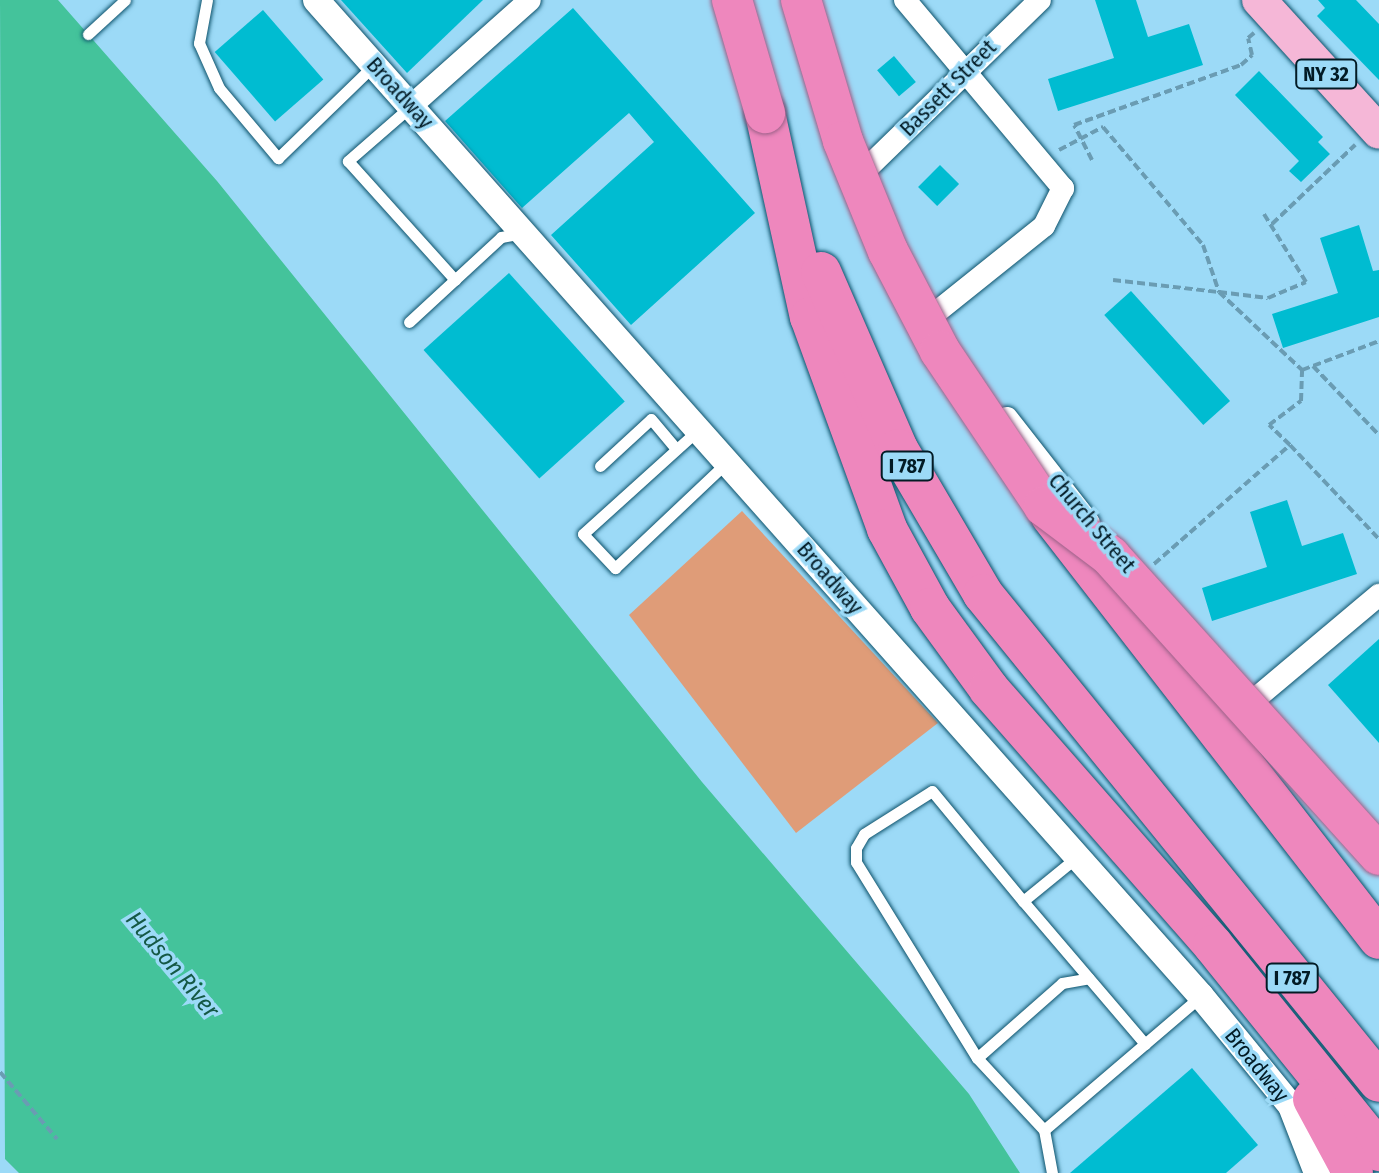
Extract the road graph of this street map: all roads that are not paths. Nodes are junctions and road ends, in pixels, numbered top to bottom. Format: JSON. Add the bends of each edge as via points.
{"nodes":[{"id":1,"x":125,"y":0,"type":"edge"},
{"id":2,"x":207,"y":0,"type":"edge"},
{"id":3,"x":316,"y":0,"type":"edge"},
{"id":4,"x":530,"y":0,"type":"edge"},
{"id":5,"x":732,"y":0,"type":"edge"},
{"id":6,"x":801,"y":0,"type":"edge"},
{"id":7,"x":905,"y":0,"type":"edge"},
{"id":8,"x":1040,"y":0,"type":"edge"},
{"id":9,"x":1266,"y":8,"type":"edge"},
{"id":10,"x":88,"y":34,"type":"dead end"},
{"id":11,"x":374,"y":65,"type":"junction"},
{"id":12,"x":966,"y":66,"type":"junction"},
{"id":13,"x":411,"y":106,"type":"junction"},
{"id":14,"x":765,"y":113,"type":"junction"},
{"id":15,"x":1376,"y":129,"type":"edge"},
{"id":16,"x":857,"y":178,"type":"joint"},
{"id":17,"x":523,"y":233,"type":"junction"},
{"id":18,"x":455,"y":280,"type":"junction"},
{"id":19,"x":939,"y":310,"type":"junction"},
{"id":20,"x":409,"y":322,"type":"dead end"},
{"id":21,"x":698,"y":429,"type":"junction"},
{"id":22,"x":676,"y":449,"type":"junction"},
{"id":23,"x":727,"y":462,"type":"junction"},
{"id":24,"x":600,"y":466,"type":"dead end"},
{"id":25,"x":1044,"y":506,"type":"junction"},
{"id":26,"x":1379,"y":595,"type":"edge"},
{"id":27,"x":1255,"y":699,"type":"junction"},
{"id":28,"x":1379,"y":828,"type":"edge"},
{"id":29,"x":1379,"y":855,"type":"edge"},
{"id":30,"x":1077,"y":857,"type":"junction"},
{"id":31,"x":1205,"y":874,"type":"junction"},
{"id":32,"x":1023,"y":901,"type":"junction"},
{"id":33,"x":1379,"y":939,"type":"edge"},
{"id":34,"x":1213,"y":945,"type":"junction"},
{"id":35,"x":1089,"y":978,"type":"junction"},
{"id":36,"x":1201,"y":996,"type":"junction"},
{"id":37,"x":1145,"y":1044,"type":"junction"},
{"id":38,"x":977,"y":1058,"type":"junction"},
{"id":39,"x":1379,"y":1082,"type":"edge"},
{"id":40,"x":1379,"y":1118,"type":"edge"},
{"id":41,"x":1044,"y":1130,"type":"junction"},
{"id":42,"x":1379,"y":1151,"type":"edge"},
{"id":43,"x":1324,"y":1172,"type":"edge"},
{"id":44,"x":1052,"y":1173,"type":"edge"}],
"edges":[{"from":1,"to":10,"type":"lane"},
{"from":2,"to":11,"type":"lane","via":[[199,43],[219,88],[278,158]]},
{"from":3,"to":11,"type":"street","name":"Broadway"},
{"from":4,"to":13,"type":"street"},
{"from":5,"to":14,"type":"highway","number":"I 787","bridge":true},
{"from":6,"to":25,"type":"highway","bridge":true,"via":[[843,141],[888,251],[940,351]]},
{"from":7,"to":12,"type":"street"},
{"from":8,"to":12,"type":"street","name":"Bassett Street"},
{"from":9,"to":15,"type":"main road","number":"NY 32"},
{"from":11,"to":13,"type":"street","name":"Broadway"},
{"from":12,"to":16,"type":"street","name":"Bassett Street"},
{"from":12,"to":19,"type":"street","via":[[1063,188],[1044,226]]},
{"from":13,"to":17,"type":"street","name":"Broadway"},
{"from":13,"to":18,"type":"lane","via":[[348,161]]},
{"from":14,"to":31,"type":"highway","number":"I 787","via":[[850,344],[939,522],[1014,638]]},
{"from":14,"to":34,"type":"highway","via":[[810,317],[906,568],[989,689]]},
{"from":16,"to":19,"type":"street","name":"Church Street"},
{"from":17,"to":18,"type":"lane","via":[[501,237]]},
{"from":17,"to":21,"type":"street","name":"Broadway"},
{"from":18,"to":20,"type":"lane"},
{"from":19,"to":27,"type":"street","name":"Church Street","via":[[981,385],[1139,578]]},
{"from":21,"to":22,"type":"lane"},
{"from":21,"to":23,"type":"street","name":"Broadway"},
{"from":22,"to":23,"type":"lane","via":[[583,534],[615,568]]},
{"from":22,"to":24,"type":"lane","via":[[651,419]]},
{"from":23,"to":30,"type":"street","name":"Broadway"},
{"from":25,"to":29,"type":"highway","bridge":true,"via":[[1110,556]]},
{"from":25,"to":33,"type":"highway","bridge":true},
{"from":26,"to":27,"type":"street"},
{"from":27,"to":28,"type":"street","name":"Church Street"},
{"from":30,"to":32,"type":"lane"},
{"from":30,"to":36,"type":"street","name":"Broadway"},
{"from":31,"to":39,"type":"highway","number":"I 787"},
{"from":31,"to":40,"type":"highway"},
{"from":32,"to":35,"type":"lane"},
{"from":32,"to":38,"type":"lane","via":[[932,791],[864,834],[856,848],[856,862]]},
{"from":34,"to":42,"type":"highway"},
{"from":34,"to":43,"type":"highway","via":[[1293,1063]]},
{"from":35,"to":37,"type":"lane"},
{"from":35,"to":38,"type":"lane","via":[[1062,983]]},
{"from":36,"to":37,"type":"lane"},
{"from":36,"to":43,"type":"street","name":"Broadway","via":[[1286,1099]]},
{"from":37,"to":41,"type":"lane"},
{"from":38,"to":41,"type":"lane"},
{"from":41,"to":44,"type":"lane"}]}
